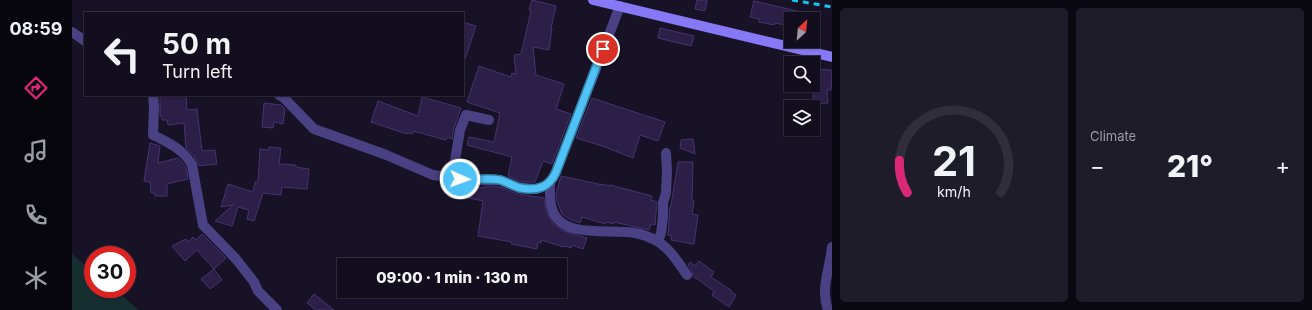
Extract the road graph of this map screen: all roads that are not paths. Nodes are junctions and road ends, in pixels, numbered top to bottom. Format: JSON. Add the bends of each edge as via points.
{"nodes":[{"id":1,"x":593,"y":0,"type":"edge"},
{"id":2,"x":620,"y":6,"type":"junction"},
{"id":3,"x":72,"y":32,"type":"edge"},
{"id":4,"x":84,"y":40,"type":"edge"},
{"id":5,"x":832,"y":57,"type":"edge"},
{"id":6,"x":153,"y":96,"type":"edge"},
{"id":7,"x":281,"y":96,"type":"edge"},
{"id":8,"x":489,"y":120,"type":"dead end"},
{"id":9,"x":666,"y":153,"type":"dead end"},
{"id":10,"x":460,"y":179,"type":"junction"},
{"id":11,"x":550,"y":182,"type":"junction"},
{"id":12,"x":658,"y":241,"type":"junction"},
{"id":13,"x":832,"y":247,"type":"edge"},
{"id":14,"x":687,"y":275,"type":"dead end"},
{"id":15,"x":277,"y":310,"type":"edge"},
{"id":16,"x":828,"y":310,"type":"edge"}],
"edges":[{"from":1,"to":2,"type":"street"},
{"from":2,"to":5,"type":"street"},
{"from":2,"to":11,"type":"street"},
{"from":3,"to":4,"type":"street"},
{"from":6,"to":15,"type":"street","via":[[153,135],[188,157],[192,165],[203,225],[236,259],[258,291]]},
{"from":7,"to":10,"type":"street","via":[[314,130],[384,154],[432,175]]},
{"from":8,"to":10,"type":"street","via":[[466,115],[460,130],[455,161]]},
{"from":9,"to":12,"type":"street","via":[[666,193]]},
{"from":10,"to":11,"type":"street","via":[[500,180],[520,188],[536,189]]},
{"from":11,"to":12,"type":"street","via":[[552,210],[559,220],[570,227],[586,231],[633,232]]},
{"from":12,"to":14,"type":"street","via":[[670,251]]},
{"from":13,"to":16,"type":"street","via":[[824,300]]}]}
